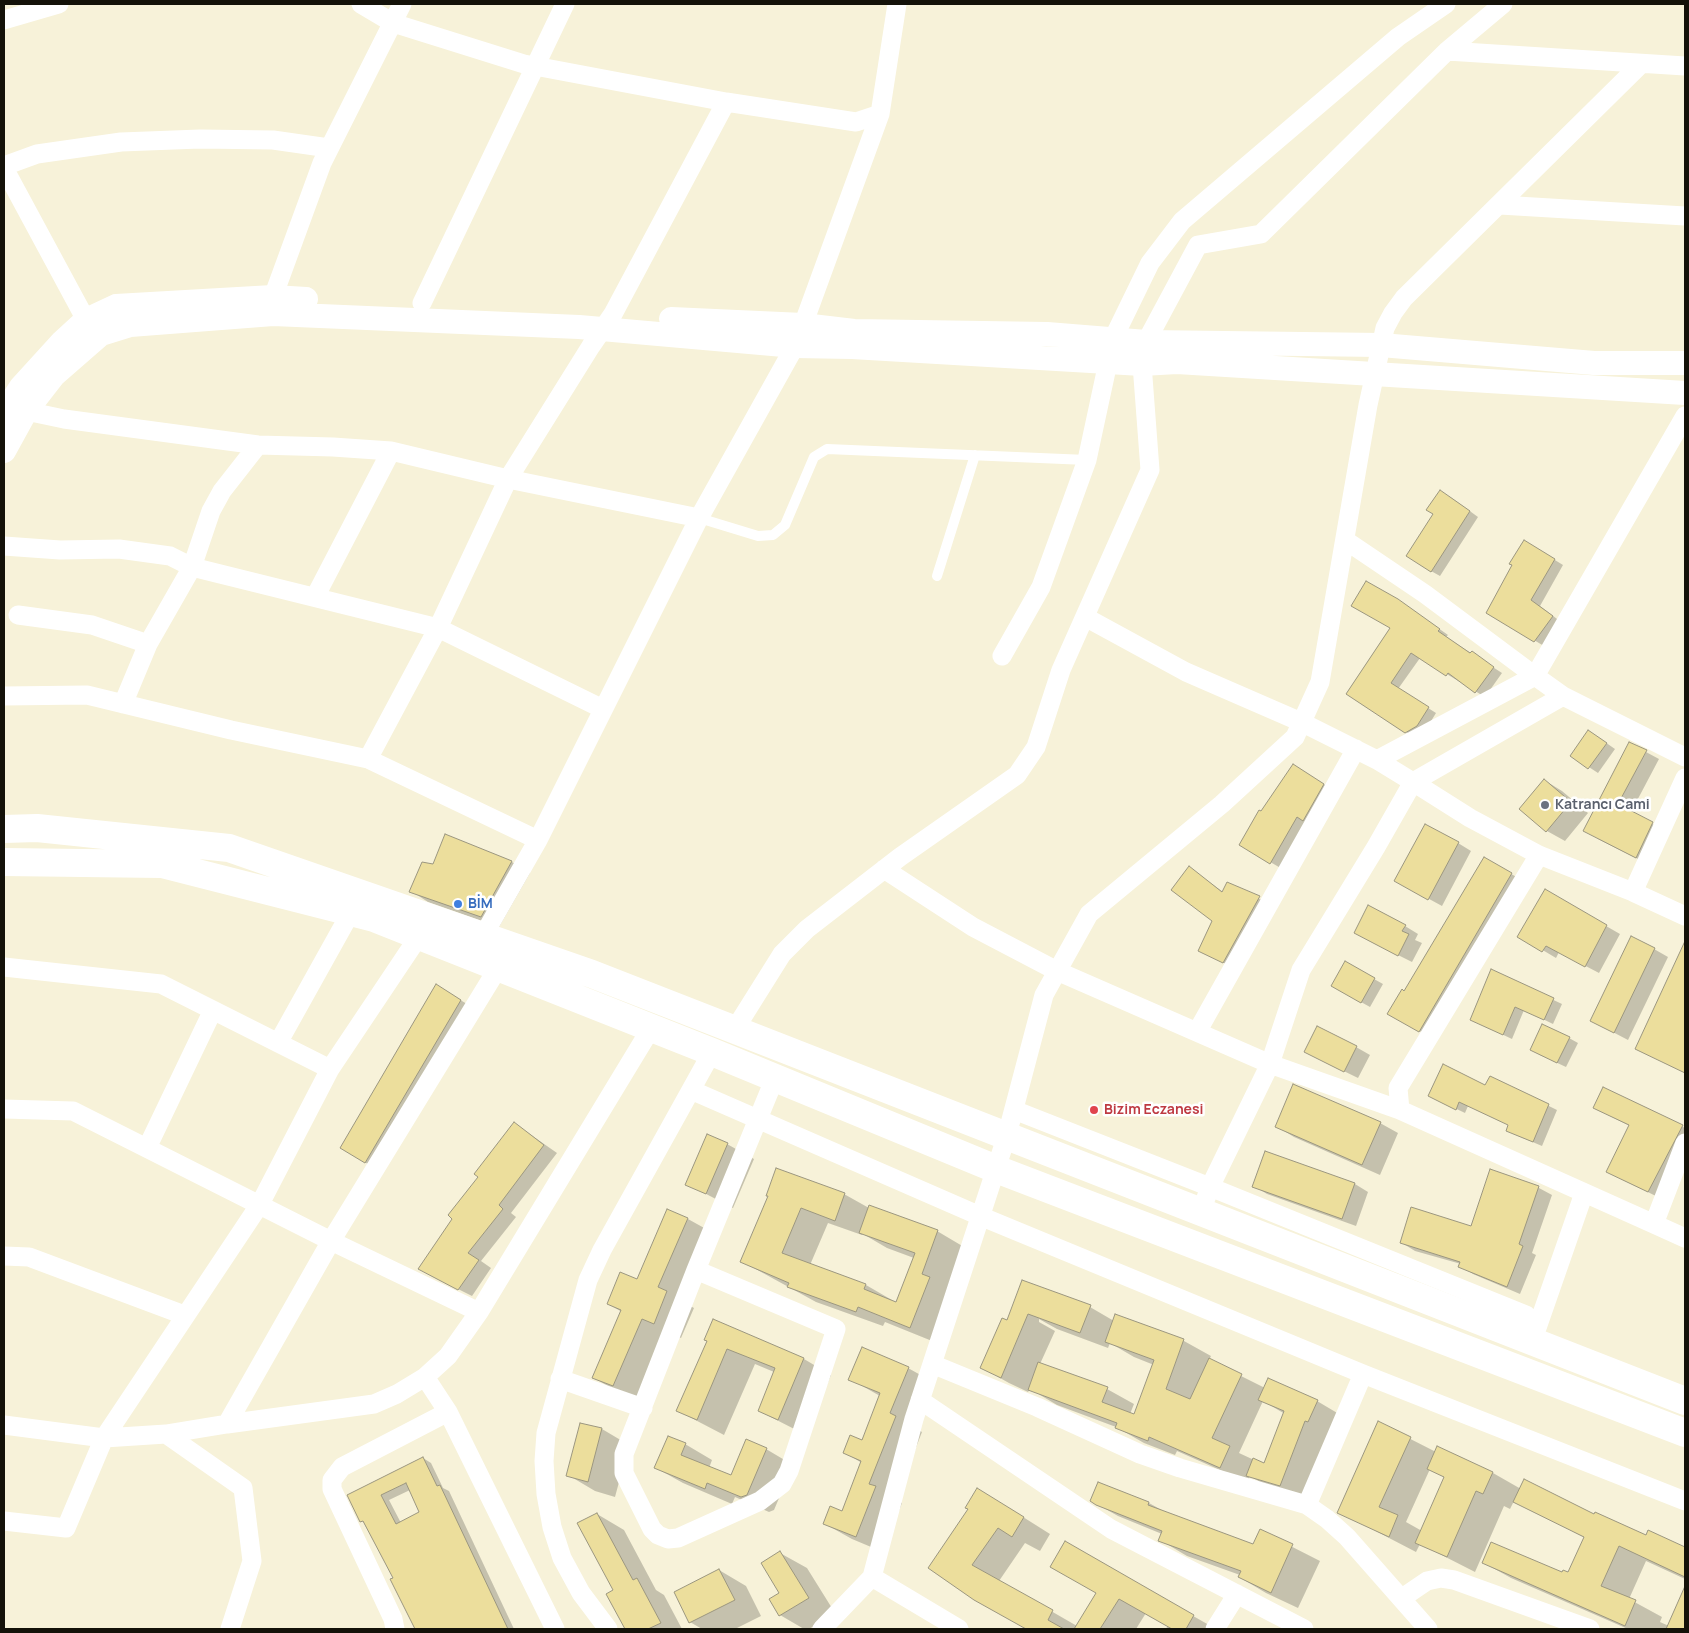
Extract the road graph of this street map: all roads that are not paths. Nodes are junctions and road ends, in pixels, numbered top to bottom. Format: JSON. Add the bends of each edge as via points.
{"nodes":[{"id":1,"x":59,"y":4,"type":"edge"},
{"id":2,"x":361,"y":4,"type":"edge"},
{"id":3,"x":402,"y":4,"type":"edge"},
{"id":4,"x":565,"y":4,"type":"edge"},
{"id":5,"x":897,"y":4,"type":"edge"},
{"id":6,"x":1446,"y":4,"type":"edge"},
{"id":7,"x":1504,"y":4,"type":"edge"},
{"id":8,"x":4,"y":20,"type":"edge"},
{"id":9,"x":393,"y":24,"type":"junction"},
{"id":10,"x":1447,"y":52,"type":"junction"},
{"id":11,"x":1640,"y":64,"type":"junction"},
{"id":12,"x":535,"y":66,"type":"junction"},
{"id":13,"x":1685,"y":66,"type":"edge"},
{"id":14,"x":726,"y":102,"type":"junction"},
{"id":15,"x":880,"y":114,"type":"junction"},
{"id":16,"x":329,"y":148,"type":"junction"},
{"id":17,"x":4,"y":167,"type":"edge"},
{"id":18,"x":1500,"y":205,"type":"junction"},
{"id":19,"x":1685,"y":216,"type":"edge"},
{"id":20,"x":273,"y":297,"type":"junction"},
{"id":21,"x":422,"y":303,"type":"junction"},
{"id":22,"x":608,"y":321,"type":"junction"},
{"id":23,"x":94,"y":327,"type":"junction"},
{"id":24,"x":799,"y":336,"type":"junction"},
{"id":25,"x":1113,"y":339,"type":"junction"},
{"id":26,"x":1381,"y":345,"type":"junction"},
{"id":27,"x":1144,"y":353,"type":"junction"},
{"id":28,"x":1110,"y":362,"type":"junction"},
{"id":29,"x":1685,"y":363,"type":"edge"},
{"id":30,"x":1376,"y":376,"type":"junction"},
{"id":31,"x":1685,"y":393,"type":"edge"},
{"id":32,"x":11,"y":407,"type":"edge"},
{"id":33,"x":1685,"y":416,"type":"edge"},
{"id":34,"x":258,"y":446,"type":"junction"},
{"id":35,"x":4,"y":451,"type":"edge"},
{"id":36,"x":391,"y":451,"type":"junction"},
{"id":37,"x":975,"y":455,"type":"junction"},
{"id":38,"x":1087,"y":460,"type":"junction"},
{"id":39,"x":508,"y":478,"type":"junction"},
{"id":40,"x":699,"y":518,"type":"junction"},
{"id":41,"x":1345,"y":540,"type":"junction"},
{"id":42,"x":4,"y":546,"type":"edge"},
{"id":43,"x":192,"y":567,"type":"junction"},
{"id":44,"x":937,"y":576,"type":"dead end"},
{"id":45,"x":315,"y":598,"type":"junction"},
{"id":46,"x":18,"y":615,"type":"dead end"},
{"id":47,"x":1085,"y":617,"type":"junction"},
{"id":48,"x":438,"y":628,"type":"junction"},
{"id":49,"x":148,"y":644,"type":"junction"},
{"id":50,"x":1002,"y":656,"type":"dead end"},
{"id":51,"x":1535,"y":676,"type":"junction"},
{"id":52,"x":4,"y":696,"type":"edge"},
{"id":53,"x":1563,"y":696,"type":"junction"},
{"id":54,"x":123,"y":704,"type":"junction"},
{"id":55,"x":603,"y":709,"type":"junction"},
{"id":56,"x":1302,"y":722,"type":"junction"},
{"id":57,"x":1356,"y":749,"type":"junction"},
{"id":58,"x":1683,"y":751,"type":"edge"},
{"id":59,"x":368,"y":759,"type":"junction"},
{"id":60,"x":1377,"y":760,"type":"junction"},
{"id":61,"x":1685,"y":778,"type":"edge"},
{"id":62,"x":1413,"y":782,"type":"junction"},
{"id":63,"x":4,"y":829,"type":"edge"},
{"id":64,"x":538,"y":840,"type":"junction"},
{"id":65,"x":1540,"y":855,"type":"junction"},
{"id":66,"x":4,"y":862,"type":"edge"},
{"id":67,"x":884,"y":869,"type":"junction"},
{"id":68,"x":1633,"y":892,"type":"junction"},
{"id":69,"x":351,"y":912,"type":"junction"},
{"id":70,"x":1685,"y":916,"type":"edge"},
{"id":71,"x":419,"y":936,"type":"junction"},
{"id":72,"x":483,"y":936,"type":"junction"},
{"id":73,"x":4,"y":967,"type":"edge"},
{"id":74,"x":498,"y":968,"type":"junction"},
{"id":75,"x":1058,"y":971,"type":"junction"},
{"id":76,"x":213,"y":1010,"type":"junction"},
{"id":77,"x":734,"y":1029,"type":"junction"},
{"id":78,"x":650,"y":1030,"type":"junction"},
{"id":79,"x":1198,"y":1032,"type":"junction"},
{"id":80,"x":278,"y":1043,"type":"junction"},
{"id":81,"x":712,"y":1052,"type":"junction"},
{"id":82,"x":1270,"y":1064,"type":"junction"},
{"id":83,"x":330,"y":1069,"type":"junction"},
{"id":84,"x":774,"y":1080,"type":"junction"},
{"id":85,"x":691,"y":1090,"type":"junction"},
{"id":86,"x":4,"y":1109,"type":"edge"},
{"id":87,"x":1400,"y":1110,"type":"junction"},
{"id":88,"x":757,"y":1121,"type":"junction"},
{"id":89,"x":1011,"y":1122,"type":"junction"},
{"id":90,"x":1685,"y":1142,"type":"edge"},
{"id":91,"x":147,"y":1148,"type":"junction"},
{"id":92,"x":996,"y":1169,"type":"junction"},
{"id":93,"x":1584,"y":1193,"type":"junction"},
{"id":94,"x":1206,"y":1199,"type":"junction"},
{"id":95,"x":260,"y":1204,"type":"junction"},
{"id":96,"x":980,"y":1216,"type":"junction"},
{"id":97,"x":1654,"y":1224,"type":"junction"},
{"id":98,"x":1685,"y":1238,"type":"edge"},
{"id":99,"x":331,"y":1241,"type":"junction"},
{"id":100,"x":4,"y":1256,"type":"edge"},
{"id":101,"x":696,"y":1270,"type":"junction"},
{"id":102,"x":479,"y":1312,"type":"junction"},
{"id":103,"x":184,"y":1315,"type":"junction"},
{"id":104,"x":932,"y":1364,"type":"junction"},
{"id":105,"x":1363,"y":1374,"type":"junction"},
{"id":106,"x":425,"y":1377,"type":"junction"},
{"id":107,"x":560,"y":1379,"type":"junction"},
{"id":108,"x":920,"y":1400,"type":"junction"},
{"id":109,"x":1685,"y":1401,"type":"edge"},
{"id":110,"x":643,"y":1408,"type":"junction"},
{"id":111,"x":448,"y":1412,"type":"junction"},
{"id":112,"x":228,"y":1424,"type":"junction"},
{"id":113,"x":4,"y":1425,"type":"edge"},
{"id":114,"x":1685,"y":1433,"type":"edge"},
{"id":115,"x":166,"y":1434,"type":"junction"},
{"id":116,"x":104,"y":1438,"type":"junction"},
{"id":117,"x":1685,"y":1501,"type":"edge"},
{"id":118,"x":1307,"y":1505,"type":"junction"},
{"id":119,"x":4,"y":1521,"type":"edge"},
{"id":120,"x":872,"y":1578,"type":"junction"},
{"id":121,"x":1237,"y":1594,"type":"junction"},
{"id":122,"x":1402,"y":1598,"type":"junction"},
{"id":123,"x":230,"y":1629,"type":"edge"},
{"id":124,"x":395,"y":1629,"type":"edge"},
{"id":125,"x":555,"y":1629,"type":"edge"},
{"id":126,"x":608,"y":1629,"type":"edge"},
{"id":127,"x":822,"y":1629,"type":"edge"},
{"id":128,"x":960,"y":1629,"type":"edge"},
{"id":129,"x":1215,"y":1629,"type":"edge"},
{"id":130,"x":1304,"y":1629,"type":"edge"},
{"id":131,"x":1428,"y":1629,"type":"edge"},
{"id":132,"x":1590,"y":1629,"type":"edge"}],
"edges":[{"from":1,"to":8,"type":"street"},
{"from":2,"to":9,"type":"street"},
{"from":3,"to":9,"type":"street"},
{"from":4,"to":12,"type":"street"},
{"from":5,"to":15,"type":"street"},
{"from":6,"to":25,"type":"street","via":[[1398,37],[1182,222],[1150,263]]},
{"from":7,"to":10,"type":"street"},
{"from":9,"to":12,"type":"street"},
{"from":9,"to":16,"type":"street"},
{"from":10,"to":11,"type":"street"},
{"from":10,"to":27,"type":"street","via":[[1261,234],[1198,245]]},
{"from":11,"to":13,"type":"street"},
{"from":11,"to":18,"type":"street"},
{"from":12,"to":14,"type":"street"},
{"from":12,"to":21,"type":"street"},
{"from":14,"to":15,"type":"street","via":[[856,122]]},
{"from":14,"to":22,"type":"street"},
{"from":15,"to":24,"type":"street"},
{"from":16,"to":17,"type":"street","via":[[273,140],[122,142],[37,154]]},
{"from":16,"to":20,"type":"street"},
{"from":17,"to":23,"type":"street"},
{"from":18,"to":19,"type":"street"},
{"from":18,"to":26,"type":"street","via":[[1404,298],[1385,328]]},
{"from":20,"to":21,"type":"street"},
{"from":20,"to":23,"type":"street","via":[[116,306]]},
{"from":21,"to":22,"type":"street"},
{"from":22,"to":23,"type":"street","via":[[273,314]]},
{"from":22,"to":24,"type":"street","via":[[697,321]]},
{"from":22,"to":39,"type":"street"},
{"from":23,"to":32,"type":"street","via":[[62,342]]},
{"from":24,"to":25,"type":"street","via":[[854,331],[1047,334]]},
{"from":24,"to":28,"type":"street","via":[[852,347]]},
{"from":24,"to":40,"type":"street"},
{"from":25,"to":27,"type":"street"},
{"from":25,"to":28,"type":"street"},
{"from":26,"to":27,"type":"street"},
{"from":26,"to":29,"type":"street","via":[[1594,362]]},
{"from":26,"to":30,"type":"street"},
{"from":27,"to":28,"type":"street"},
{"from":27,"to":30,"type":"street","via":[[1177,362]]},
{"from":27,"to":47,"type":"street","via":[[1150,470]]},
{"from":28,"to":38,"type":"street"},
{"from":30,"to":31,"type":"street"},
{"from":30,"to":41,"type":"street"},
{"from":32,"to":34,"type":"street","via":[[64,418]]},
{"from":32,"to":35,"type":"street"},
{"from":33,"to":51,"type":"street"},
{"from":34,"to":36,"type":"street"},
{"from":34,"to":43,"type":"street","via":[[222,491],[211,511]]},
{"from":36,"to":39,"type":"street"},
{"from":36,"to":45,"type":"street"},
{"from":37,"to":38,"type":"lane"},
{"from":37,"to":40,"type":"lane","via":[[828,448],[814,457],[785,525],[773,535],[758,536]]},
{"from":37,"to":44,"type":"lane"},
{"from":38,"to":50,"type":"street","via":[[1041,587]]},
{"from":39,"to":40,"type":"street"},
{"from":39,"to":48,"type":"street"},
{"from":40,"to":55,"type":"street"},
{"from":41,"to":51,"type":"street","via":[[1425,594]]},
{"from":41,"to":56,"type":"street","via":[[1320,682]]},
{"from":42,"to":43,"type":"street","via":[[60,550],[119,549],[170,556]]},
{"from":43,"to":45,"type":"street"},
{"from":43,"to":49,"type":"street"},
{"from":45,"to":48,"type":"street"},
{"from":46,"to":49,"type":"street","via":[[92,625]]},
{"from":47,"to":56,"type":"street","via":[[1186,672]]},
{"from":47,"to":67,"type":"street","via":[[1061,670],[1036,747],[1017,775]]},
{"from":48,"to":55,"type":"street"},
{"from":48,"to":59,"type":"street"},
{"from":49,"to":54,"type":"street"},
{"from":51,"to":53,"type":"street"},
{"from":51,"to":60,"type":"street"},
{"from":52,"to":54,"type":"street","via":[[87,695]]},
{"from":53,"to":58,"type":"street"},
{"from":53,"to":62,"type":"street"},
{"from":54,"to":59,"type":"street"},
{"from":55,"to":64,"type":"street"},
{"from":56,"to":57,"type":"street"},
{"from":56,"to":75,"type":"street","via":[[1295,737],[1222,804],[1089,914]]},
{"from":57,"to":60,"type":"street"},
{"from":57,"to":79,"type":"street"},
{"from":59,"to":64,"type":"street"},
{"from":60,"to":62,"type":"street"},
{"from":61,"to":68,"type":"street"},
{"from":62,"to":65,"type":"street","via":[[1470,818]]},
{"from":62,"to":82,"type":"street","via":[[1301,970]]},
{"from":63,"to":72,"type":"main road","via":[[37,828],[229,848]]},
{"from":64,"to":72,"type":"street"},
{"from":65,"to":68,"type":"street"},
{"from":65,"to":87,"type":"street","via":[[1398,1088]]},
{"from":66,"to":69,"type":"main road","via":[[162,864]]},
{"from":67,"to":75,"type":"street","via":[[973,927]]},
{"from":67,"to":77,"type":"street","via":[[807,929],[782,954]]},
{"from":68,"to":70,"type":"street"},
{"from":69,"to":71,"type":"main road"},
{"from":69,"to":80,"type":"street"},
{"from":71,"to":74,"type":"main road"},
{"from":71,"to":83,"type":"street"},
{"from":72,"to":77,"type":"main road"},
{"from":73,"to":76,"type":"street","via":[[162,984]]},
{"from":74,"to":78,"type":"main road"},
{"from":74,"to":99,"type":"street"},
{"from":75,"to":79,"type":"street"},
{"from":75,"to":89,"type":"street","via":[[1044,995]]},
{"from":76,"to":80,"type":"street"},
{"from":76,"to":91,"type":"street"},
{"from":77,"to":89,"type":"main road"},
{"from":78,"to":81,"type":"main road"},
{"from":78,"to":102,"type":"street"},
{"from":79,"to":82,"type":"street"},
{"from":80,"to":83,"type":"street"},
{"from":81,"to":84,"type":"main road"},
{"from":81,"to":85,"type":"street"},
{"from":82,"to":87,"type":"street"},
{"from":82,"to":94,"type":"street"},
{"from":83,"to":95,"type":"street"},
{"from":84,"to":88,"type":"street"},
{"from":84,"to":92,"type":"main road"},
{"from":85,"to":88,"type":"street"},
{"from":85,"to":107,"type":"street","via":[[588,1280]]},
{"from":86,"to":91,"type":"street","via":[[73,1111]]},
{"from":87,"to":93,"type":"street"},
{"from":88,"to":96,"type":"street"},
{"from":88,"to":101,"type":"street"},
{"from":89,"to":92,"type":"street"},
{"from":89,"to":94,"type":"main road"},
{"from":90,"to":97,"type":"street"},
{"from":91,"to":95,"type":"street"},
{"from":92,"to":96,"type":"street"},
{"from":92,"to":114,"type":"main road"},
{"from":93,"to":94,"type":"street","via":[[1537,1328],[1526,1315]]},
{"from":93,"to":97,"type":"street"},
{"from":94,"to":109,"type":"main road"},
{"from":95,"to":99,"type":"street"},
{"from":95,"to":103,"type":"street"},
{"from":96,"to":104,"type":"street"},
{"from":96,"to":105,"type":"street"},
{"from":97,"to":98,"type":"street"},
{"from":99,"to":102,"type":"street"},
{"from":99,"to":112,"type":"street"},
{"from":100,"to":103,"type":"street","via":[[29,1257]]},
{"from":101,"to":110,"type":"street"},
{"from":101,"to":110,"type":"street","via":[[836,1329],[789,1471],[782,1484],[760,1501],[678,1538],[658,1535],[652,1530],[622,1463]]},
{"from":102,"to":106,"type":"street","via":[[448,1356]]},
{"from":103,"to":116,"type":"street"},
{"from":104,"to":108,"type":"street"},
{"from":104,"to":118,"type":"street","via":[[1140,1454]]},
{"from":105,"to":117,"type":"street"},
{"from":105,"to":118,"type":"street"},
{"from":106,"to":111,"type":"street"},
{"from":106,"to":112,"type":"street","via":[[374,1404]]},
{"from":107,"to":110,"type":"street"},
{"from":107,"to":126,"type":"street","via":[[546,1433],[544,1461],[552,1527],[562,1558],[580,1593]]},
{"from":108,"to":120,"type":"street"},
{"from":108,"to":121,"type":"street","via":[[1111,1529]]},
{"from":111,"to":124,"type":"street","via":[[342,1467],[332,1480],[332,1489]]},
{"from":111,"to":125,"type":"street"},
{"from":112,"to":115,"type":"street"},
{"from":113,"to":116,"type":"street"},
{"from":115,"to":116,"type":"street"},
{"from":115,"to":123,"type":"street","via":[[242,1488],[252,1561]]},
{"from":116,"to":119,"type":"street","via":[[66,1528]]},
{"from":118,"to":122,"type":"street","via":[[1347,1537]]},
{"from":120,"to":127,"type":"street"},
{"from":120,"to":128,"type":"street"},
{"from":121,"to":129,"type":"street"},
{"from":121,"to":130,"type":"street"},
{"from":122,"to":131,"type":"street"},
{"from":122,"to":132,"type":"street","via":[[1427,1581],[1454,1580]]}]}
